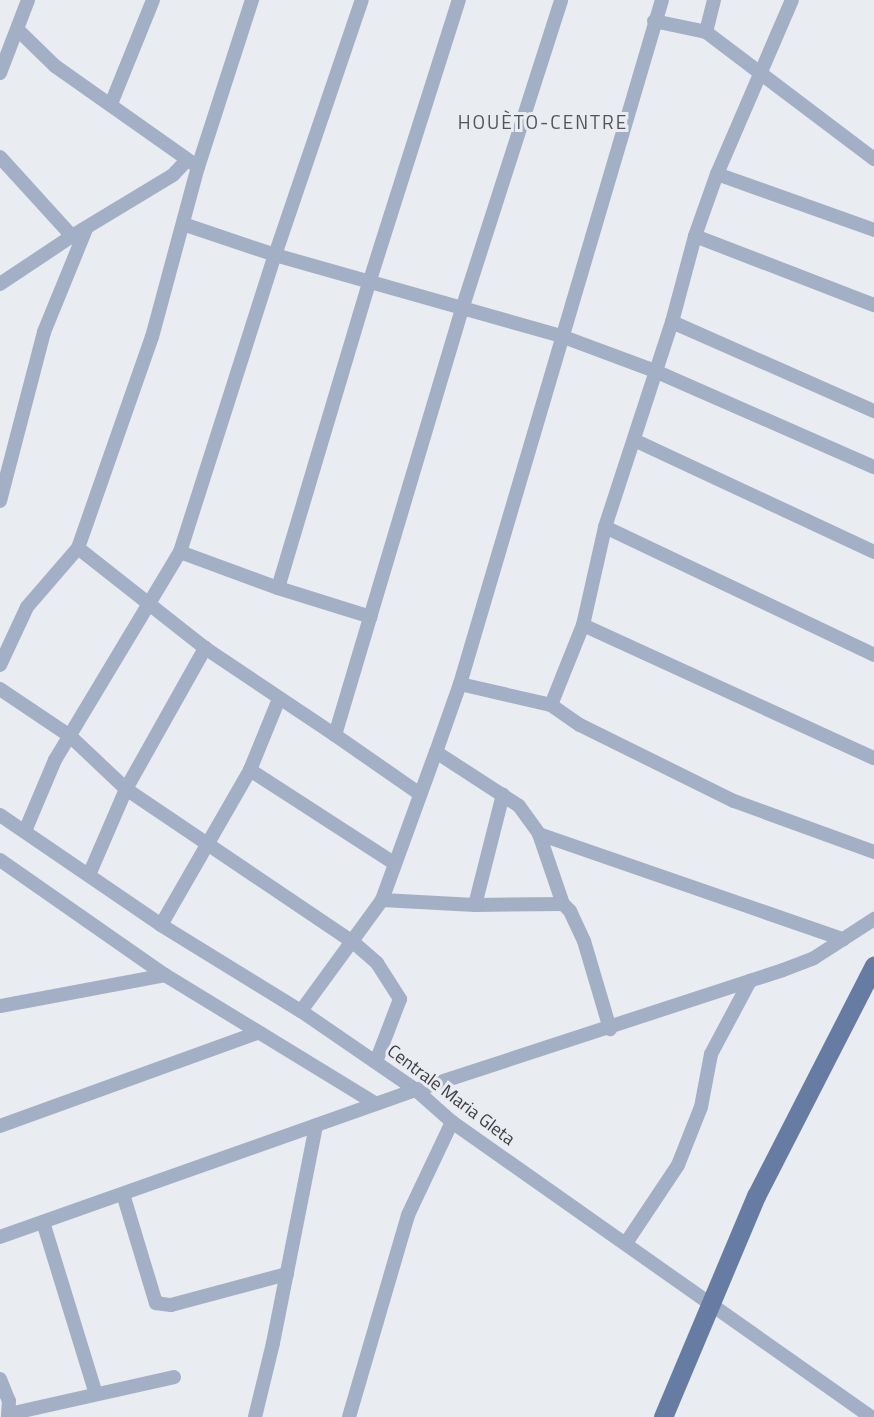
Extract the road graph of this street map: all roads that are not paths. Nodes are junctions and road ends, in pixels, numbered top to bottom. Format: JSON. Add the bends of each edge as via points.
{"nodes":[{"id":1,"x":28,"y":0,"type":"edge"},
{"id":2,"x":153,"y":0,"type":"edge"},
{"id":3,"x":252,"y":0,"type":"edge"},
{"id":4,"x":362,"y":0,"type":"edge"},
{"id":5,"x":459,"y":0,"type":"edge"},
{"id":6,"x":561,"y":0,"type":"edge"},
{"id":7,"x":662,"y":0,"type":"edge"},
{"id":8,"x":714,"y":0,"type":"edge"},
{"id":9,"x":792,"y":0,"type":"edge"},
{"id":10,"x":654,"y":21,"type":"junction"},
{"id":11,"x":18,"y":30,"type":"junction"},
{"id":12,"x":706,"y":32,"type":"junction"},
{"id":13,"x":0,"y":73,"type":"edge"},
{"id":14,"x":761,"y":75,"type":"junction"},
{"id":15,"x":111,"y":104,"type":"junction"},
{"id":16,"x":0,"y":157,"type":"edge"},
{"id":17,"x":874,"y":159,"type":"edge"},
{"id":18,"x":192,"y":164,"type":"junction"},
{"id":19,"x":717,"y":174,"type":"junction"},
{"id":20,"x":183,"y":224,"type":"junction"},
{"id":21,"x":86,"y":229,"type":"junction"},
{"id":22,"x":874,"y":230,"type":"edge"},
{"id":23,"x":72,"y":236,"type":"junction"},
{"id":24,"x":695,"y":236,"type":"junction"},
{"id":25,"x":275,"y":255,"type":"junction"},
{"id":26,"x":370,"y":280,"type":"junction"},
{"id":27,"x":0,"y":284,"type":"edge"},
{"id":28,"x":874,"y":305,"type":"edge"},
{"id":29,"x":463,"y":306,"type":"junction"},
{"id":30,"x":672,"y":322,"type":"junction"},
{"id":31,"x":561,"y":336,"type":"junction"},
{"id":32,"x":655,"y":371,"type":"junction"},
{"id":33,"x":874,"y":411,"type":"edge"},
{"id":34,"x":634,"y":440,"type":"junction"},
{"id":35,"x":874,"y":467,"type":"edge"},
{"id":36,"x":0,"y":501,"type":"edge"},
{"id":37,"x":605,"y":527,"type":"junction"},
{"id":38,"x":78,"y":548,"type":"junction"},
{"id":39,"x":180,"y":552,"type":"junction"},
{"id":40,"x":874,"y":552,"type":"edge"},
{"id":41,"x":278,"y":589,"type":"junction"},
{"id":42,"x":148,"y":600,"type":"junction"},
{"id":43,"x":371,"y":617,"type":"junction"},
{"id":44,"x":583,"y":625,"type":"junction"},
{"id":45,"x":205,"y":648,"type":"junction"},
{"id":46,"x":874,"y":655,"type":"edge"},
{"id":47,"x":0,"y":665,"type":"edge"},
{"id":48,"x":460,"y":684,"type":"junction"},
{"id":49,"x":0,"y":689,"type":"edge"},
{"id":50,"x":279,"y":699,"type":"junction"},
{"id":51,"x":551,"y":705,"type":"junction"},
{"id":52,"x":335,"y":735,"type":"junction"},
{"id":53,"x":70,"y":736,"type":"junction"},
{"id":54,"x":436,"y":752,"type":"junction"},
{"id":55,"x":874,"y":758,"type":"edge"},
{"id":56,"x":250,"y":770,"type":"junction"},
{"id":57,"x":125,"y":789,"type":"junction"},
{"id":58,"x":420,"y":794,"type":"junction"},
{"id":59,"x":503,"y":794,"type":"junction"},
{"id":60,"x":0,"y":815,"type":"edge"},
{"id":61,"x":24,"y":831,"type":"junction"},
{"id":62,"x":539,"y":834,"type":"junction"},
{"id":63,"x":208,"y":845,"type":"junction"},
{"id":64,"x":874,"y":852,"type":"edge"},
{"id":65,"x":0,"y":860,"type":"edge"},
{"id":66,"x":394,"y":863,"type":"junction"},
{"id":67,"x":89,"y":875,"type":"junction"},
{"id":68,"x":382,"y":900,"type":"junction"},
{"id":69,"x":563,"y":904,"type":"junction"},
{"id":70,"x":475,"y":905,"type":"junction"},
{"id":71,"x":874,"y":919,"type":"edge"},
{"id":72,"x":161,"y":925,"type":"junction"},
{"id":73,"x":844,"y":939,"type":"junction"},
{"id":74,"x":353,"y":942,"type":"junction"},
{"id":75,"x":874,"y":965,"type":"edge"},
{"id":76,"x":165,"y":975,"type":"junction"},
{"id":77,"x":750,"y":981,"type":"junction"},
{"id":78,"x":0,"y":1006,"type":"edge"},
{"id":79,"x":301,"y":1011,"type":"junction"},
{"id":80,"x":610,"y":1029,"type":"junction"},
{"id":81,"x":257,"y":1033,"type":"junction"},
{"id":82,"x":376,"y":1062,"type":"junction"},
{"id":83,"x":416,"y":1090,"type":"junction"},
{"id":84,"x":376,"y":1104,"type":"junction"},
{"id":85,"x":452,"y":1122,"type":"junction"},
{"id":86,"x":316,"y":1125,"type":"junction"},
{"id":87,"x":0,"y":1126,"type":"edge"},
{"id":88,"x":123,"y":1194,"type":"junction"},
{"id":89,"x":43,"y":1222,"type":"junction"},
{"id":90,"x":0,"y":1237,"type":"edge"},
{"id":91,"x":626,"y":1243,"type":"junction"},
{"id":92,"x":287,"y":1274,"type":"junction"},
{"id":93,"x":711,"y":1302,"type":"junction"},
{"id":94,"x":174,"y":1377,"type":"dead end"},
{"id":95,"x":0,"y":1379,"type":"edge"},
{"id":96,"x":96,"y":1394,"type":"junction"},
{"id":97,"x":8,"y":1415,"type":"edge"},
{"id":98,"x":864,"y":1415,"type":"edge"},
{"id":99,"x":255,"y":1417,"type":"edge"},
{"id":100,"x":349,"y":1417,"type":"edge"},
{"id":101,"x":663,"y":1417,"type":"edge"}],
"edges":[{"from":1,"to":11,"type":"street"},
{"from":2,"to":15,"type":"street"},
{"from":3,"to":18,"type":"street"},
{"from":4,"to":25,"type":"street"},
{"from":5,"to":26,"type":"street"},
{"from":6,"to":29,"type":"street"},
{"from":7,"to":10,"type":"street"},
{"from":8,"to":12,"type":"street"},
{"from":9,"to":14,"type":"street"},
{"from":10,"to":12,"type":"street"},
{"from":10,"to":31,"type":"street"},
{"from":11,"to":13,"type":"street"},
{"from":11,"to":15,"type":"street","via":[[55,66]]},
{"from":12,"to":14,"type":"street"},
{"from":14,"to":17,"type":"street"},
{"from":14,"to":19,"type":"street"},
{"from":15,"to":18,"type":"street"},
{"from":16,"to":23,"type":"street"},
{"from":18,"to":20,"type":"street"},
{"from":18,"to":21,"type":"street"},
{"from":19,"to":22,"type":"street"},
{"from":19,"to":24,"type":"street"},
{"from":20,"to":25,"type":"street"},
{"from":20,"to":38,"type":"street","via":[[149,347]]},
{"from":21,"to":23,"type":"street"},
{"from":21,"to":36,"type":"street","via":[[44,332]]},
{"from":23,"to":27,"type":"street"},
{"from":24,"to":28,"type":"street"},
{"from":24,"to":30,"type":"street"},
{"from":25,"to":26,"type":"street"},
{"from":25,"to":39,"type":"street"},
{"from":26,"to":29,"type":"street"},
{"from":26,"to":41,"type":"street"},
{"from":29,"to":31,"type":"street"},
{"from":29,"to":43,"type":"street"},
{"from":30,"to":32,"type":"street"},
{"from":30,"to":33,"type":"street"},
{"from":31,"to":32,"type":"street"},
{"from":31,"to":48,"type":"street"},
{"from":32,"to":34,"type":"street"},
{"from":32,"to":35,"type":"street"},
{"from":34,"to":37,"type":"street"},
{"from":34,"to":40,"type":"street"},
{"from":37,"to":44,"type":"street"},
{"from":37,"to":46,"type":"street"},
{"from":38,"to":42,"type":"street"},
{"from":38,"to":47,"type":"street","via":[[27,607]]},
{"from":39,"to":41,"type":"street"},
{"from":39,"to":42,"type":"street"},
{"from":41,"to":43,"type":"street"},
{"from":42,"to":45,"type":"street"},
{"from":42,"to":53,"type":"street","via":[[122,653]]},
{"from":43,"to":52,"type":"street"},
{"from":44,"to":51,"type":"street"},
{"from":44,"to":55,"type":"street"},
{"from":45,"to":50,"type":"street"},
{"from":45,"to":57,"type":"street"},
{"from":48,"to":51,"type":"street"},
{"from":48,"to":54,"type":"street"},
{"from":49,"to":53,"type":"street"},
{"from":50,"to":52,"type":"street"},
{"from":50,"to":56,"type":"street"},
{"from":51,"to":64,"type":"street","via":[[580,725],[734,801]]},
{"from":52,"to":58,"type":"street"},
{"from":53,"to":57,"type":"street"},
{"from":53,"to":61,"type":"street"},
{"from":54,"to":58,"type":"street"},
{"from":54,"to":59,"type":"street"},
{"from":56,"to":63,"type":"street"},
{"from":56,"to":66,"type":"street"},
{"from":57,"to":63,"type":"street"},
{"from":57,"to":67,"type":"street"},
{"from":58,"to":66,"type":"street"},
{"from":59,"to":62,"type":"street","via":[[519,806]]},
{"from":59,"to":70,"type":"street"},
{"from":60,"to":61,"type":"street","name":"Centrale Maria Gleta"},
{"from":61,"to":67,"type":"street","name":"Centrale Maria Gleta"},
{"from":62,"to":69,"type":"street"},
{"from":62,"to":73,"type":"street"},
{"from":63,"to":72,"type":"street"},
{"from":63,"to":74,"type":"street"},
{"from":65,"to":76,"type":"street"},
{"from":66,"to":68,"type":"street"},
{"from":67,"to":72,"type":"street","name":"Centrale Maria Gleta"},
{"from":68,"to":70,"type":"street"},
{"from":68,"to":74,"type":"street"},
{"from":69,"to":70,"type":"street"},
{"from":69,"to":80,"type":"street","via":[[584,941]]},
{"from":71,"to":73,"type":"street"},
{"from":72,"to":79,"type":"street","name":"Centrale Maria Gleta"},
{"from":73,"to":77,"type":"street","via":[[814,958]]},
{"from":74,"to":79,"type":"street"},
{"from":74,"to":82,"type":"street","via":[[377,963],[400,999]]},
{"from":75,"to":93,"type":"main road","via":[[755,1196]]},
{"from":76,"to":78,"type":"street"},
{"from":76,"to":81,"type":"street"},
{"from":77,"to":80,"type":"street"},
{"from":77,"to":91,"type":"street","via":[[712,1054],[701,1107],[678,1165]]},
{"from":79,"to":82,"type":"street","name":"Centrale Maria Gleta"},
{"from":80,"to":83,"type":"street"},
{"from":81,"to":84,"type":"street"},
{"from":81,"to":87,"type":"street"},
{"from":82,"to":83,"type":"street","name":"Centrale Maria Gleta"},
{"from":83,"to":84,"type":"street"},
{"from":83,"to":85,"type":"street","name":"Centrale Maria Gleta"},
{"from":84,"to":86,"type":"street"},
{"from":85,"to":91,"type":"street","name":"Centrale Maria Gleta"},
{"from":85,"to":100,"type":"street","via":[[408,1215]]},
{"from":86,"to":88,"type":"street"},
{"from":86,"to":92,"type":"street"},
{"from":88,"to":89,"type":"street"},
{"from":88,"to":92,"type":"street","via":[[156,1303],[171,1304]]},
{"from":89,"to":90,"type":"street"},
{"from":89,"to":96,"type":"street"},
{"from":91,"to":93,"type":"street","name":"Centrale Maria Gleta"},
{"from":92,"to":99,"type":"street"},
{"from":93,"to":98,"type":"street","name":"Centrale Maria Gleta"},
{"from":93,"to":101,"type":"main road"},
{"from":94,"to":96,"type":"street"},
{"from":95,"to":97,"type":"street","via":[[9,1401]]},
{"from":96,"to":97,"type":"street"}]}
